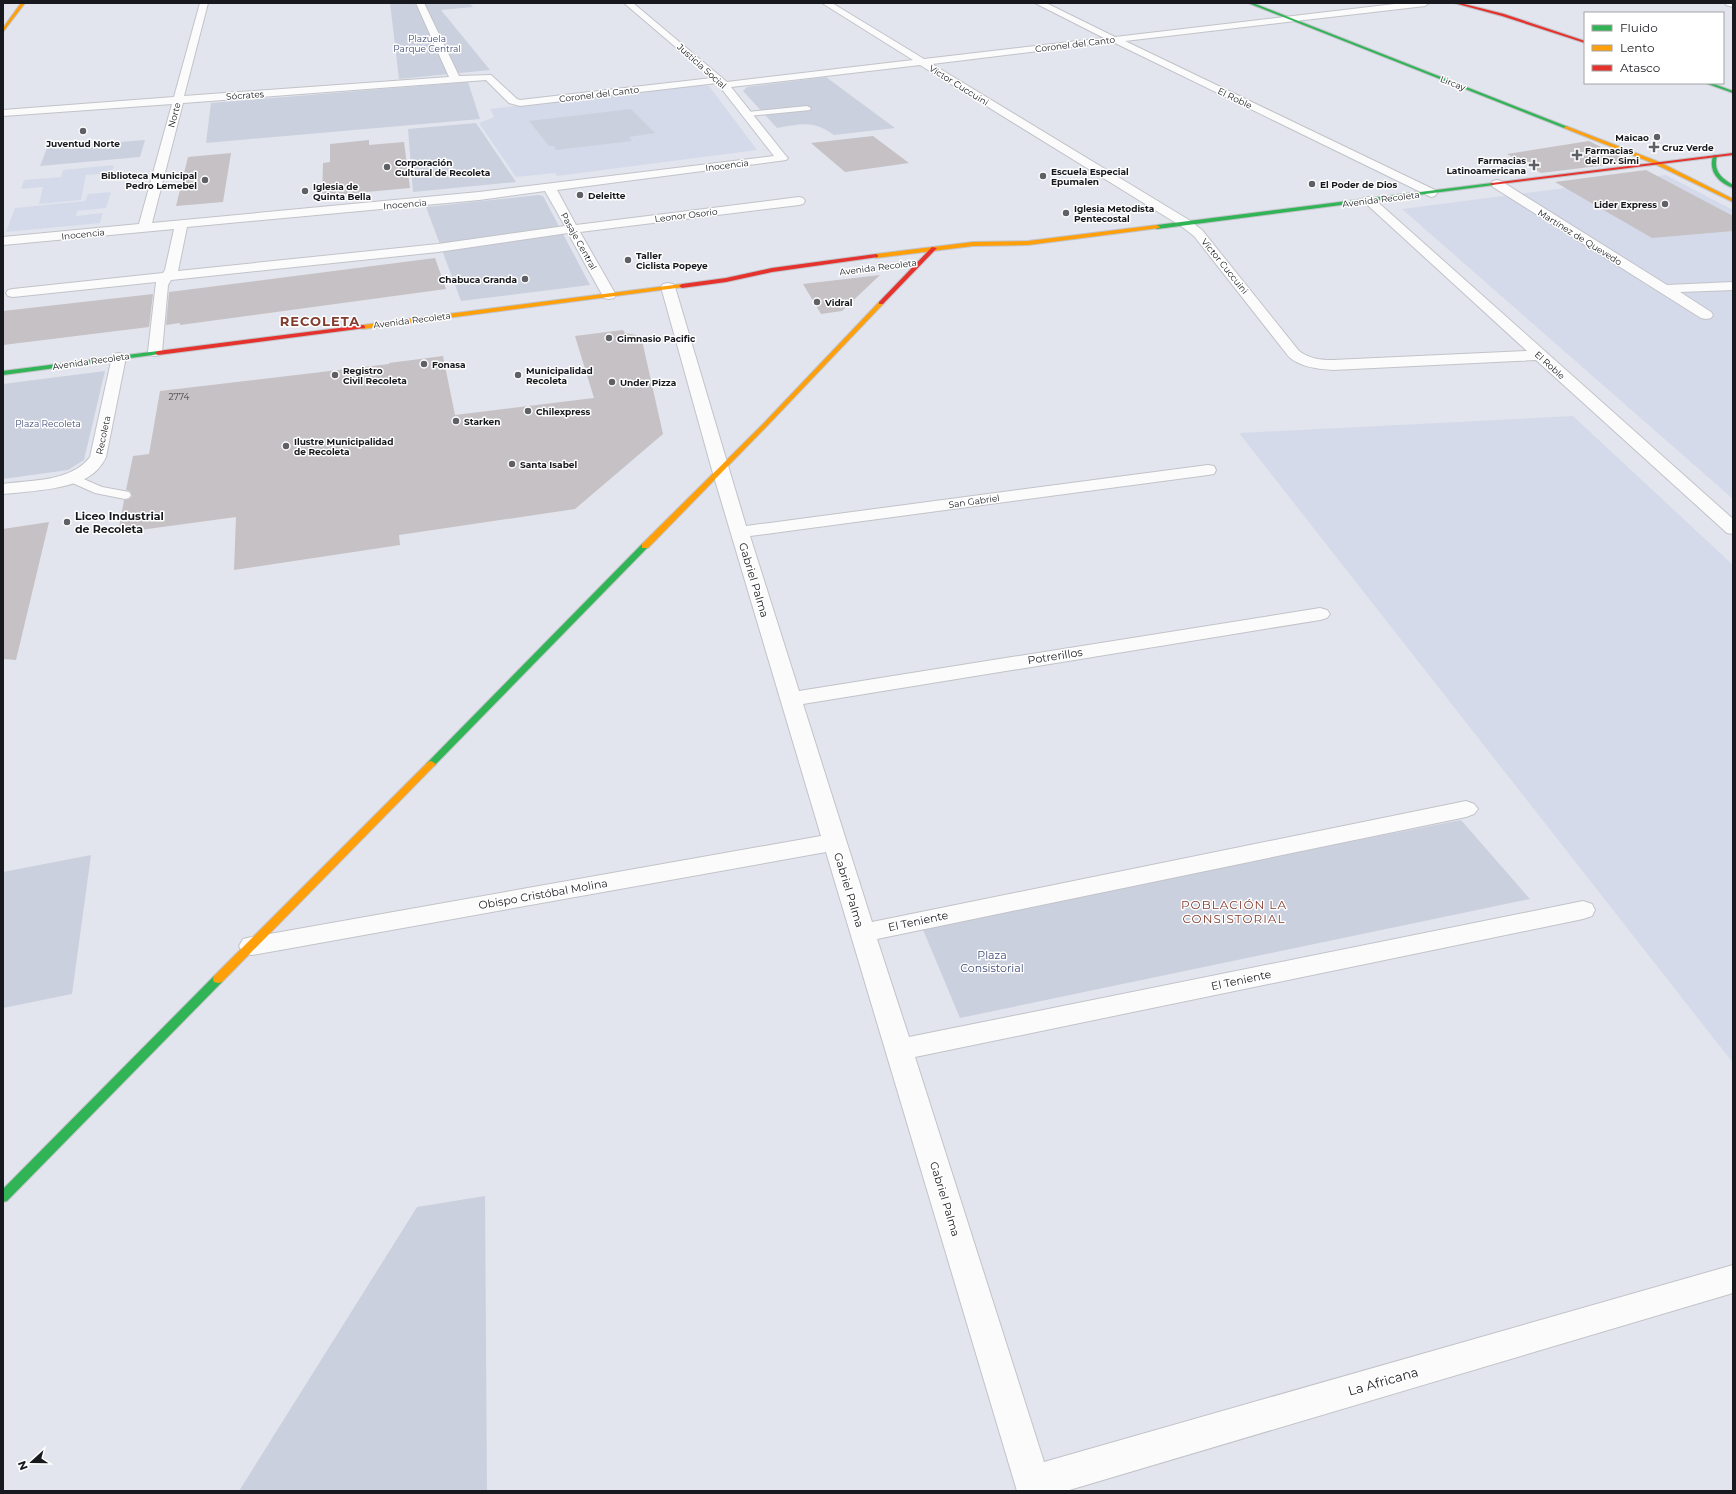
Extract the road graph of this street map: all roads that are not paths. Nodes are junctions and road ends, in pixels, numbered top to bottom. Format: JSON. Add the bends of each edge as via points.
{"nodes":[{"id":1,"x":23,"y":3,"type":"edge"},
{"id":2,"x":204,"y":3,"type":"edge"},
{"id":3,"x":420,"y":3,"type":"edge"},
{"id":4,"x":628,"y":3,"type":"edge"},
{"id":5,"x":826,"y":3,"type":"edge"},
{"id":6,"x":1039,"y":3,"type":"edge"},
{"id":7,"x":1250,"y":3,"type":"edge"},
{"id":8,"x":1425,"y":3,"type":"edge"},
{"id":9,"x":1456,"y":3,"type":"edge"},
{"id":10,"x":1474,"y":3,"type":"edge"},
{"id":11,"x":1729,"y":3,"type":"edge"},
{"id":12,"x":1733,"y":4,"type":"edge"},
{"id":13,"x":1504,"y":15,"type":"junction"},
{"id":14,"x":1289,"y":19,"type":"junction"},
{"id":15,"x":3,"y":31,"type":"edge"},
{"id":16,"x":1114,"y":39,"type":"junction"},
{"id":17,"x":1584,"y":42,"type":"edge"},
{"id":18,"x":922,"y":62,"type":"junction"},
{"id":19,"x":488,"y":77,"type":"joint"},
{"id":20,"x":456,"y":79,"type":"junction"},
{"id":21,"x":722,"y":82,"type":"junction"},
{"id":22,"x":1710,"y":84,"type":"edge"},
{"id":23,"x":1733,"y":92,"type":"edge"},
{"id":24,"x":178,"y":100,"type":"junction"},
{"id":25,"x":807,"y":108,"type":"dead end"},
{"id":26,"x":3,"y":113,"type":"edge"},
{"id":27,"x":748,"y":114,"type":"junction"},
{"id":28,"x":1733,"y":154,"type":"edge"},
{"id":29,"x":1716,"y":156,"type":"junction"},
{"id":30,"x":782,"y":158,"type":"joint"},
{"id":31,"x":1657,"y":163,"type":"junction"},
{"id":32,"x":1496,"y":184,"type":"junction"},
{"id":33,"x":549,"y":187,"type":"junction"},
{"id":34,"x":1733,"y":188,"type":"edge"},
{"id":35,"x":1431,"y":192,"type":"junction"},
{"id":36,"x":1368,"y":200,"type":"junction"},
{"id":37,"x":799,"y":201,"type":"dead end"},
{"id":38,"x":1733,"y":201,"type":"edge"},
{"id":39,"x":1185,"y":223,"type":"junction"},
{"id":40,"x":181,"y":224,"type":"junction"},
{"id":41,"x":144,"y":228,"type":"junction"},
{"id":42,"x":572,"y":229,"type":"junction"},
{"id":43,"x":3,"y":241,"type":"edge"},
{"id":44,"x":1028,"y":243,"type":"junction"},
{"id":45,"x":934,"y":248,"type":"junction"},
{"id":46,"x":983,"y":253,"type":"dead end"},
{"id":47,"x":935,"y":260,"type":"dead end"},
{"id":48,"x":920,"y":262,"type":"junction"},
{"id":49,"x":905,"y":264,"type":"dead end"},
{"id":50,"x":166,"y":277,"type":"junction"},
{"id":51,"x":772,"y":279,"type":"dead end"},
{"id":52,"x":726,"y":280,"type":"junction"},
{"id":53,"x":1733,"y":286,"type":"edge"},
{"id":54,"x":668,"y":287,"type":"junction"},
{"id":55,"x":1664,"y":289,"type":"junction"},
{"id":56,"x":13,"y":293,"type":"dead end"},
{"id":57,"x":609,"y":295,"type":"junction"},
{"id":58,"x":1706,"y":315,"type":"dead end"},
{"id":59,"x":155,"y":352,"type":"junction"},
{"id":60,"x":1540,"y":355,"type":"junction"},
{"id":61,"x":118,"y":357,"type":"junction"},
{"id":62,"x":3,"y":372,"type":"edge"},
{"id":63,"x":720,"y":470,"type":"junction"},
{"id":64,"x":1208,"y":470,"type":"dead end"},
{"id":65,"x":72,"y":478,"type":"junction"},
{"id":66,"x":3,"y":489,"type":"edge"},
{"id":67,"x":126,"y":495,"type":"dead end"},
{"id":68,"x":1733,"y":529,"type":"edge"},
{"id":69,"x":740,"y":532,"type":"junction"},
{"id":70,"x":1320,"y":614,"type":"dead end"},
{"id":71,"x":791,"y":699,"type":"junction"},
{"id":72,"x":1466,"y":809,"type":"dead end"},
{"id":73,"x":835,"y":842,"type":"junction"},
{"id":74,"x":1583,"y":910,"type":"dead end"},
{"id":75,"x":863,"y":933,"type":"junction"},
{"id":76,"x":252,"y":946,"type":"junction"},
{"id":77,"x":899,"y":1050,"type":"junction"},
{"id":78,"x":3,"y":1197,"type":"edge"},
{"id":79,"x":1733,"y":1279,"type":"edge"},
{"id":80,"x":1034,"y":1487,"type":"edge"}],
"edges":[{"from":1,"to":15,"type":"main road"},
{"from":2,"to":24,"type":"street","name":"Norte"},
{"from":3,"to":20,"type":"street"},
{"from":4,"to":21,"type":"street","name":"Justicia Social"},
{"from":5,"to":18,"type":"street","name":"Víctor Cuccuini"},
{"from":6,"to":16,"type":"street","name":"El Roble"},
{"from":7,"to":14,"type":"main road","name":"Lircay"},
{"from":8,"to":14,"type":"street","name":"Coronel del Canto"},
{"from":9,"to":13,"type":"main road"},
{"from":10,"to":13,"type":"main road"},
{"from":11,"to":12,"type":"street"},
{"from":13,"to":17,"type":"main road"},
{"from":14,"to":16,"type":"street","name":"Coronel del Canto"},
{"from":14,"to":31,"type":"main road","name":"Lircay"},
{"from":16,"to":18,"type":"street","name":"Coronel del Canto"},
{"from":16,"to":35,"type":"street","name":"El Roble"},
{"from":18,"to":21,"type":"street","name":"Coronel del Canto"},
{"from":18,"to":39,"type":"street","name":"Víctor Cuccuini"},
{"from":19,"to":20,"type":"street","name":"Sócrates"},
{"from":19,"to":21,"type":"street","name":"Coronel del Canto","via":[[513,101],[520,103]]},
{"from":20,"to":24,"type":"street","name":"Sócrates"},
{"from":21,"to":27,"type":"street","name":"Justicia Social"},
{"from":22,"to":23,"type":"main road"},
{"from":24,"to":26,"type":"street","name":"Sócrates"},
{"from":24,"to":41,"type":"street","name":"Norte"},
{"from":25,"to":27,"type":"lane"},
{"from":27,"to":30,"type":"street","name":"Justicia Social"},
{"from":28,"to":29,"type":"main road","name":"Avenida Recoleta"},
{"from":29,"to":31,"type":"main road","name":"Avenida Recoleta"},
{"from":29,"to":34,"type":"main road","via":[[1712,163],[1713,170]]},
{"from":30,"to":33,"type":"street","name":"Inocencia"},
{"from":31,"to":32,"type":"main road","name":"Avenida Recoleta"},
{"from":31,"to":34,"type":"main road"},
{"from":31,"to":38,"type":"main road"},
{"from":32,"to":35,"type":"main road","name":"Avenida Recoleta"},
{"from":32,"to":55,"type":"street","name":"Martínez de Quevedo"},
{"from":33,"to":40,"type":"street","name":"Inocencia","via":[[457,199]]},
{"from":33,"to":42,"type":"street","name":"Pasaje Central"},
{"from":35,"to":36,"type":"main road","name":"Avenida Recoleta"},
{"from":36,"to":39,"type":"main road","name":"Avenida Recoleta"},
{"from":36,"to":60,"type":"street","name":"El Roble"},
{"from":37,"to":42,"type":"street","name":"Leonor Osorio"},
{"from":39,"to":44,"type":"main road","name":"Avenida Recoleta"},
{"from":39,"to":60,"type":"street","name":"Víctor Cuccuini","via":[[1206,242],[1294,354],[1304,361],[1333,365]]},
{"from":40,"to":41,"type":"street","name":"Inocencia"},
{"from":40,"to":50,"type":"street","via":[[172,271]]},
{"from":41,"to":43,"type":"street","name":"Inocencia"},
{"from":42,"to":50,"type":"street","name":"Leonor Osorio","via":[[438,248]]},
{"from":42,"to":57,"type":"street","name":"Pasaje Central"},
{"from":44,"to":45,"type":"main road","name":"Avenida Recoleta"},
{"from":44,"to":46,"type":"main road","name":"Avenida Recoleta"},
{"from":45,"to":48,"type":"main road"},
{"from":45,"to":52,"type":"main road","name":"Avenida Recoleta","via":[[772,270]]},
{"from":47,"to":48,"type":"main road","name":"Avenida Recoleta"},
{"from":48,"to":49,"type":"main road","name":"Avenida Recoleta"},
{"from":48,"to":63,"type":"main road"},
{"from":50,"to":56,"type":"street","name":"Leonor Osorio"},
{"from":50,"to":59,"type":"street","via":[[161,284]]},
{"from":51,"to":52,"type":"main road","name":"Avenida Recoleta"},
{"from":52,"to":54,"type":"main road","name":"Avenida Recoleta"},
{"from":53,"to":55,"type":"street"},
{"from":54,"to":57,"type":"main road","name":"Avenida Recoleta"},
{"from":54,"to":63,"type":"street","name":"Gabriel Palma"},
{"from":55,"to":58,"type":"street","name":"Martínez de Quevedo"},
{"from":57,"to":59,"type":"main road","name":"Avenida Recoleta"},
{"from":59,"to":61,"type":"main road","name":"Avenida Recoleta"},
{"from":60,"to":68,"type":"street","name":"El Roble"},
{"from":61,"to":62,"type":"main road","name":"Avenida Recoleta"},
{"from":61,"to":65,"type":"street","name":"Recoleta","via":[[98,457],[92,467]]},
{"from":63,"to":69,"type":"street","name":"Gabriel Palma"},
{"from":63,"to":76,"type":"main road"},
{"from":64,"to":69,"type":"street","name":"San Gabriel"},
{"from":65,"to":66,"type":"street","name":"Recoleta"},
{"from":65,"to":67,"type":"lane","via":[[99,490]]},
{"from":69,"to":71,"type":"street","name":"Gabriel Palma"},
{"from":70,"to":71,"type":"street","name":"Potrerillos"},
{"from":71,"to":73,"type":"street","name":"Gabriel Palma"},
{"from":72,"to":75,"type":"street","name":"El Teniente"},
{"from":73,"to":75,"type":"street","name":"Gabriel Palma"},
{"from":73,"to":76,"type":"street","name":"Obispo Cristóbal Molina"},
{"from":74,"to":77,"type":"street","name":"El Teniente"},
{"from":75,"to":77,"type":"street","name":"Gabriel Palma"},
{"from":76,"to":78,"type":"main road"},
{"from":77,"to":80,"type":"street","name":"Gabriel Palma"},
{"from":79,"to":80,"type":"street","name":"La Africana"}]}
